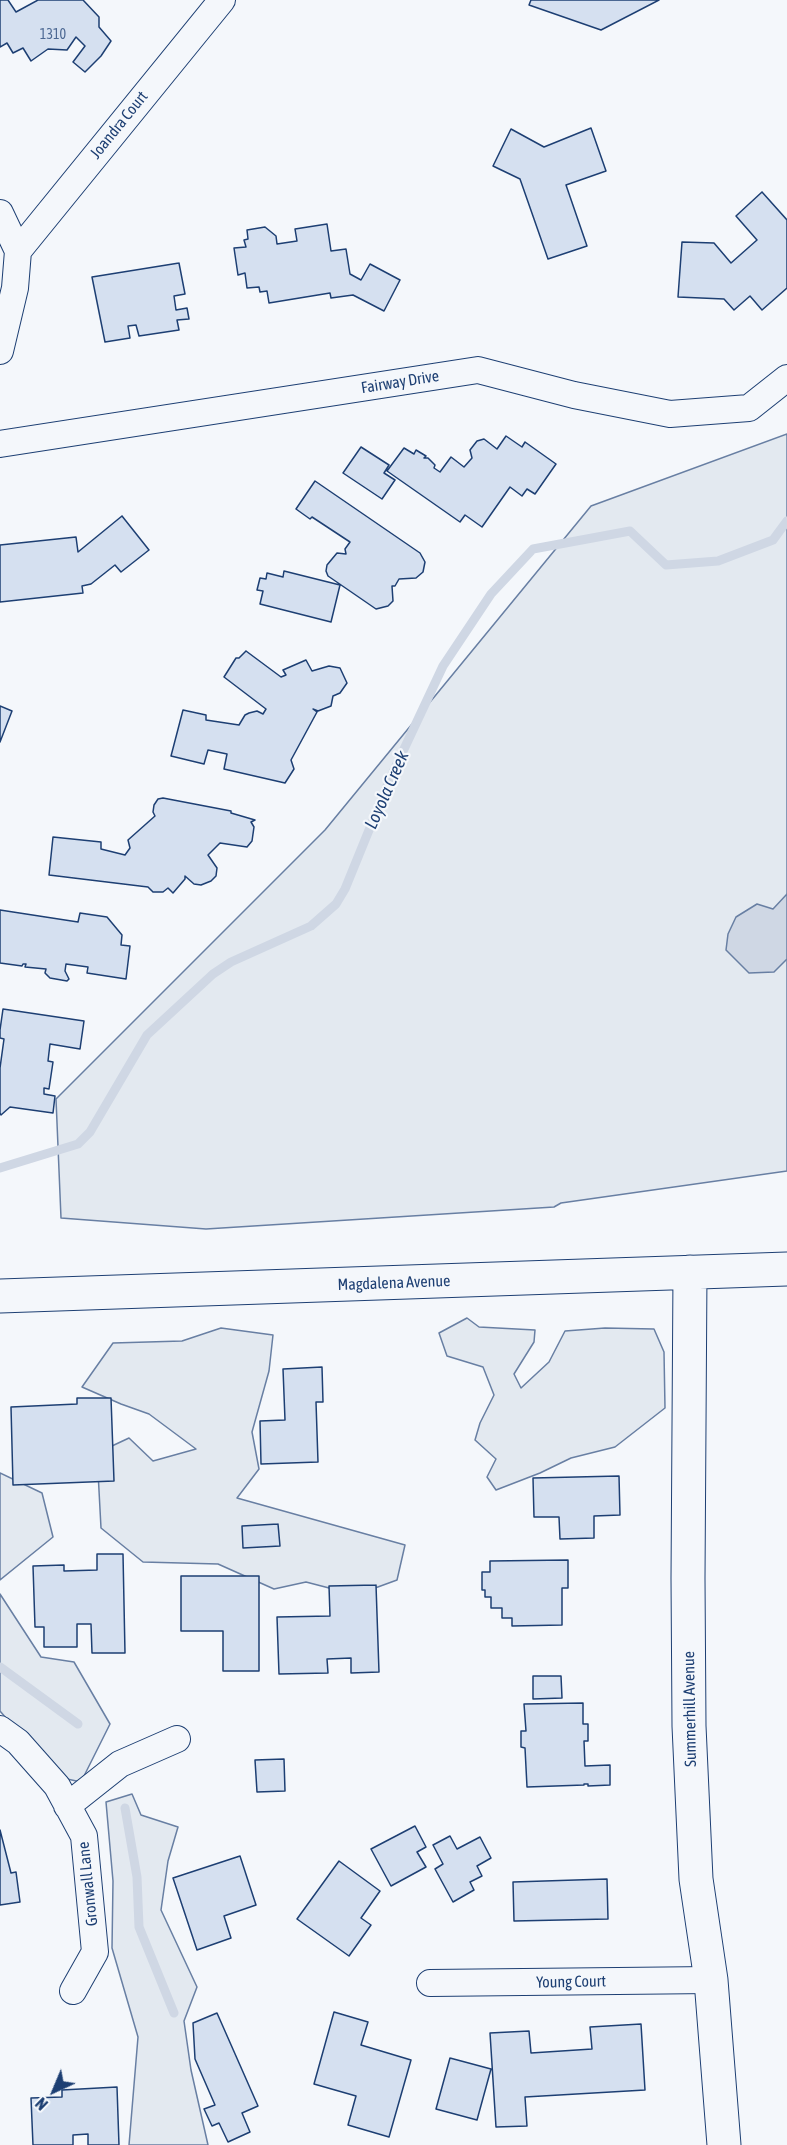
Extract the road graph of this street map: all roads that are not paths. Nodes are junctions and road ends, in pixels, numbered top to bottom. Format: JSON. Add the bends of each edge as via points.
{"nodes":[{"id":1,"x":222,"y":0,"type":"edge"},
{"id":2,"x":0,"y":213,"type":"edge"},
{"id":3,"x":18,"y":251,"type":"junction"},
{"id":4,"x":0,"y":351,"type":"edge"},
{"id":5,"x":787,"y":378,"type":"edge"},
{"id":6,"x":0,"y":444,"type":"edge"},
{"id":7,"x":787,"y":1269,"type":"edge"},
{"id":8,"x":690,"y":1272,"type":"junction"},
{"id":9,"x":0,"y":1296,"type":"edge"},
{"id":10,"x":0,"y":1729,"type":"edge"},
{"id":11,"x":177,"y":1739,"type":"dead end"},
{"id":12,"x":68,"y":1806,"type":"junction"},
{"id":13,"x":711,"y":1980,"type":"junction"},
{"id":14,"x":430,"y":1983,"type":"dead end"},
{"id":15,"x":73,"y":1991,"type":"dead end"},
{"id":16,"x":724,"y":2145,"type":"edge"}],
"edges":[{"from":1,"to":3,"type":"street","name":"Joandra Court"},
{"from":2,"to":3,"type":"street"},
{"from":3,"to":4,"type":"street","via":[[15,288]]},
{"from":5,"to":6,"type":"street","name":"Fairway Drive","via":[[749,408],[670,414],[478,370]]},
{"from":7,"to":8,"type":"street","name":"Magdalena Avenue"},
{"from":8,"to":9,"type":"street","name":"Magdalena Avenue"},
{"from":8,"to":13,"type":"street","name":"Summerhill Avenue","via":[[689,1726],[696,1879]]},
{"from":10,"to":12,"type":"street","name":"Gronwall Lane","via":[[18,1742],[57,1786]]},
{"from":11,"to":12,"type":"street","via":[[120,1764]]},
{"from":12,"to":15,"type":"street","name":"Gronwall Lane","via":[[84,1836],[95,1952]]},
{"from":13,"to":14,"type":"street","name":"Young Court"},
{"from":13,"to":16,"type":"street","name":"Summerhill Avenue"}]}
